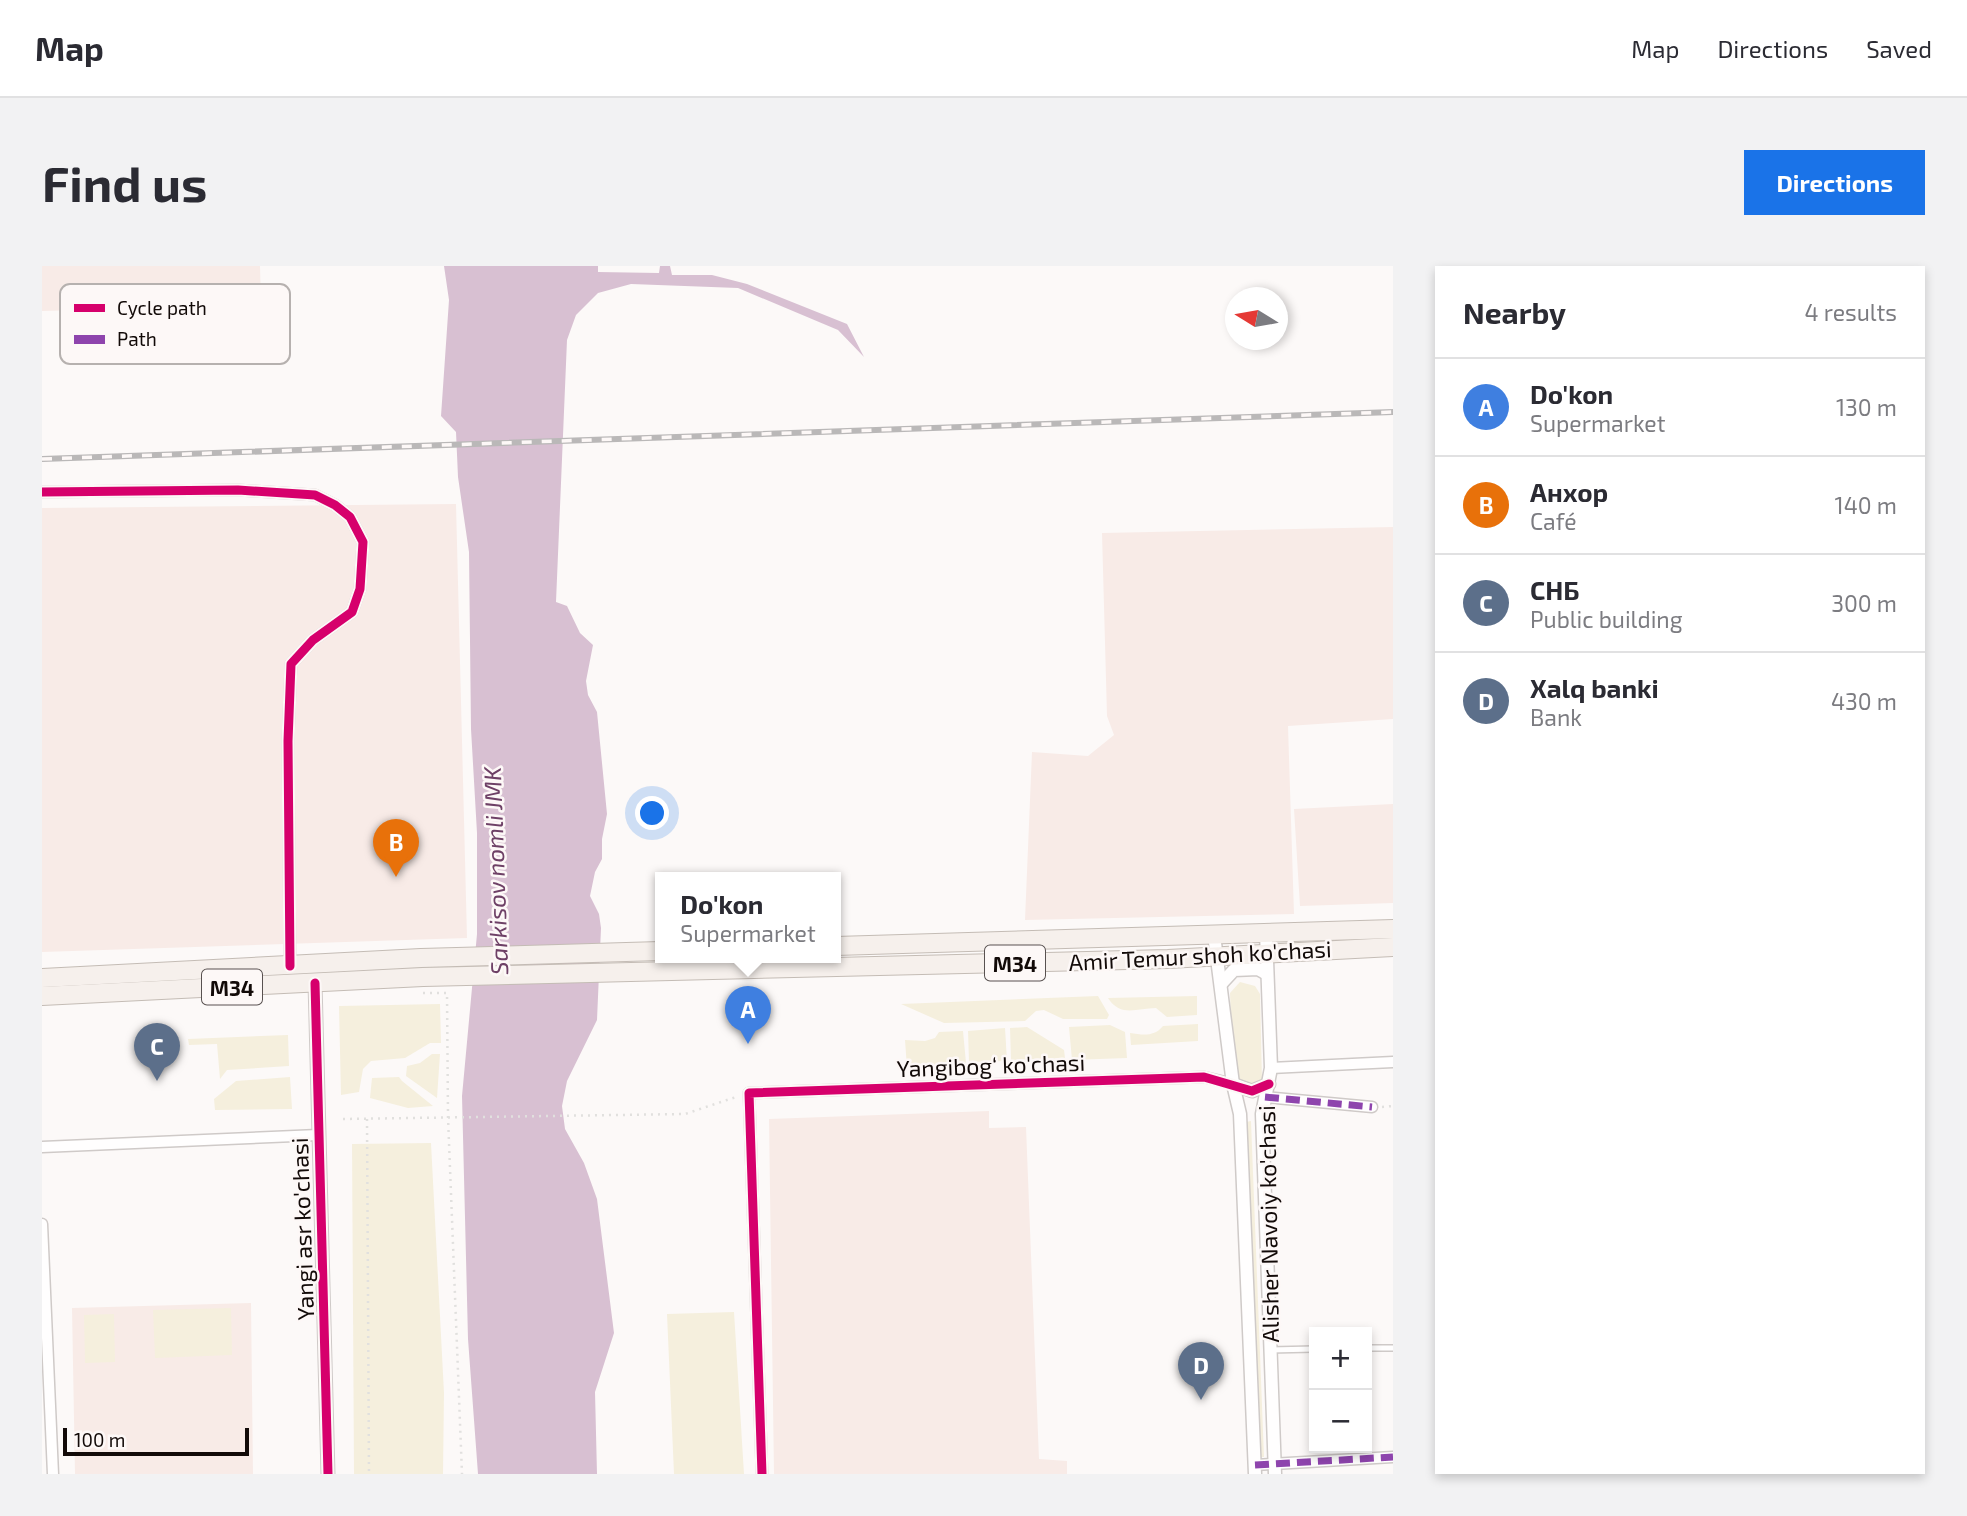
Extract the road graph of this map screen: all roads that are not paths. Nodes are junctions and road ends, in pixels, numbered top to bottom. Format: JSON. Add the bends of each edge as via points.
{"nodes":[{"id":1,"x":42,"y":492,"type":"edge"},
{"id":2,"x":1393,"y":929,"type":"edge"},
{"id":3,"x":1266,"y":933,"type":"junction"},
{"id":4,"x":1214,"y":935,"type":"junction"},
{"id":5,"x":841,"y":946,"type":"edge"},
{"id":6,"x":1393,"y":947,"type":"edge"},
{"id":7,"x":655,"y":951,"type":"edge"},
{"id":8,"x":1268,"y":953,"type":"junction"},
{"id":9,"x":1218,"y":956,"type":"junction"},
{"id":10,"x":290,"y":966,"type":"junction"},
{"id":11,"x":1267,"y":974,"type":"junction"},
{"id":12,"x":42,"y":978,"type":"edge"},
{"id":13,"x":315,"y":983,"type":"junction"},
{"id":14,"x":1222,"y":984,"type":"junction"},
{"id":15,"x":42,"y":996,"type":"edge"},
{"id":16,"x":1393,"y":1062,"type":"edge"},
{"id":17,"x":1271,"y":1068,"type":"junction"},
{"id":18,"x":1233,"y":1084,"type":"junction"},
{"id":19,"x":1267,"y":1090,"type":"junction"},
{"id":20,"x":1372,"y":1107,"type":"dead end"},
{"id":21,"x":318,"y":1135,"type":"junction"},
{"id":22,"x":42,"y":1147,"type":"edge"},
{"id":23,"x":42,"y":1224,"type":"edge"},
{"id":24,"x":1372,"y":1348,"type":"edge"},
{"id":25,"x":1393,"y":1348,"type":"edge"},
{"id":26,"x":1309,"y":1349,"type":"edge"},
{"id":27,"x":1270,"y":1350,"type":"junction"},
{"id":28,"x":1393,"y":1457,"type":"edge"},
{"id":29,"x":1275,"y":1468,"type":"edge"},
{"id":30,"x":1255,"y":1469,"type":"edge"},
{"id":31,"x":53,"y":1474,"type":"edge"},
{"id":32,"x":328,"y":1474,"type":"edge"},
{"id":33,"x":762,"y":1474,"type":"edge"}],
"edges":[{"from":1,"to":10,"type":"street","via":[[238,490],[315,495],[351,517],[363,542],[360,589],[352,612],[313,640],[291,664]]},
{"from":2,"to":3,"type":"highway","name":"Amir Temur shoh ko'chasi","number":"M34"},
{"from":3,"to":4,"type":"highway","name":"Amir Temur shoh ko'chasi","number":"M34"},
{"from":3,"to":8,"type":"street","name":"Alisher Navoiy ko'chasi"},
{"from":4,"to":5,"type":"highway","name":"Amir Temur shoh ko'chasi","number":"M34"},
{"from":4,"to":9,"type":"street","name":"Alisher Navoiy ko'chasi"},
{"from":6,"to":8,"type":"highway","name":"Amir Temur shoh ko'chasi","number":"M34"},
{"from":7,"to":10,"type":"highway","number":"M34"},
{"from":8,"to":9,"type":"highway","name":"Amir Temur shoh ko'chasi","number":"M34"},
{"from":8,"to":11,"type":"street","name":"Alisher Navoiy ko'chasi"},
{"from":9,"to":13,"type":"highway","name":"Amir Temur shoh ko'chasi","number":"M34","via":[[637,971],[422,985]]},
{"from":9,"to":14,"type":"street","name":"Alisher Navoiy ko'chasi"},
{"from":10,"to":12,"type":"highway","number":"M34"},
{"from":11,"to":14,"type":"street","via":[[1258,969],[1234,970]]},
{"from":11,"to":17,"type":"street","name":"Alisher Navoiy ko'chasi"},
{"from":13,"to":15,"type":"highway","name":"Amir Temur shoh ko'chasi","number":"M34"},
{"from":13,"to":21,"type":"street","name":"Yangi asr ko'chasi"},
{"from":14,"to":18,"type":"street","name":"Alisher Navoiy ko'chasi"},
{"from":16,"to":17,"type":"street"},
{"from":17,"to":19,"type":"street","name":"Alisher Navoiy ko'chasi"},
{"from":18,"to":19,"type":"street","via":[[1252,1091]]},
{"from":18,"to":30,"type":"street","name":"Alisher Navoiy ko'chasi","via":[[1240,1114]]},
{"from":18,"to":33,"type":"street","name":"Yangibog‘ ko'chasi","via":[[1204,1077],[749,1093]]},
{"from":19,"to":20,"type":"street"},
{"from":19,"to":27,"type":"street","name":"Alisher Navoiy ko'chasi","via":[[1262,1114]]},
{"from":21,"to":22,"type":"street"},
{"from":21,"to":32,"type":"street","name":"Yangi asr ko'chasi"},
{"from":23,"to":31,"type":"street"},
{"from":24,"to":25,"type":"lane"},
{"from":26,"to":27,"type":"lane"},
{"from":27,"to":29,"type":"street","name":"Alisher Navoiy ko'chasi"},
{"from":28,"to":29,"type":"street"},
{"from":29,"to":30,"type":"street"}]}
